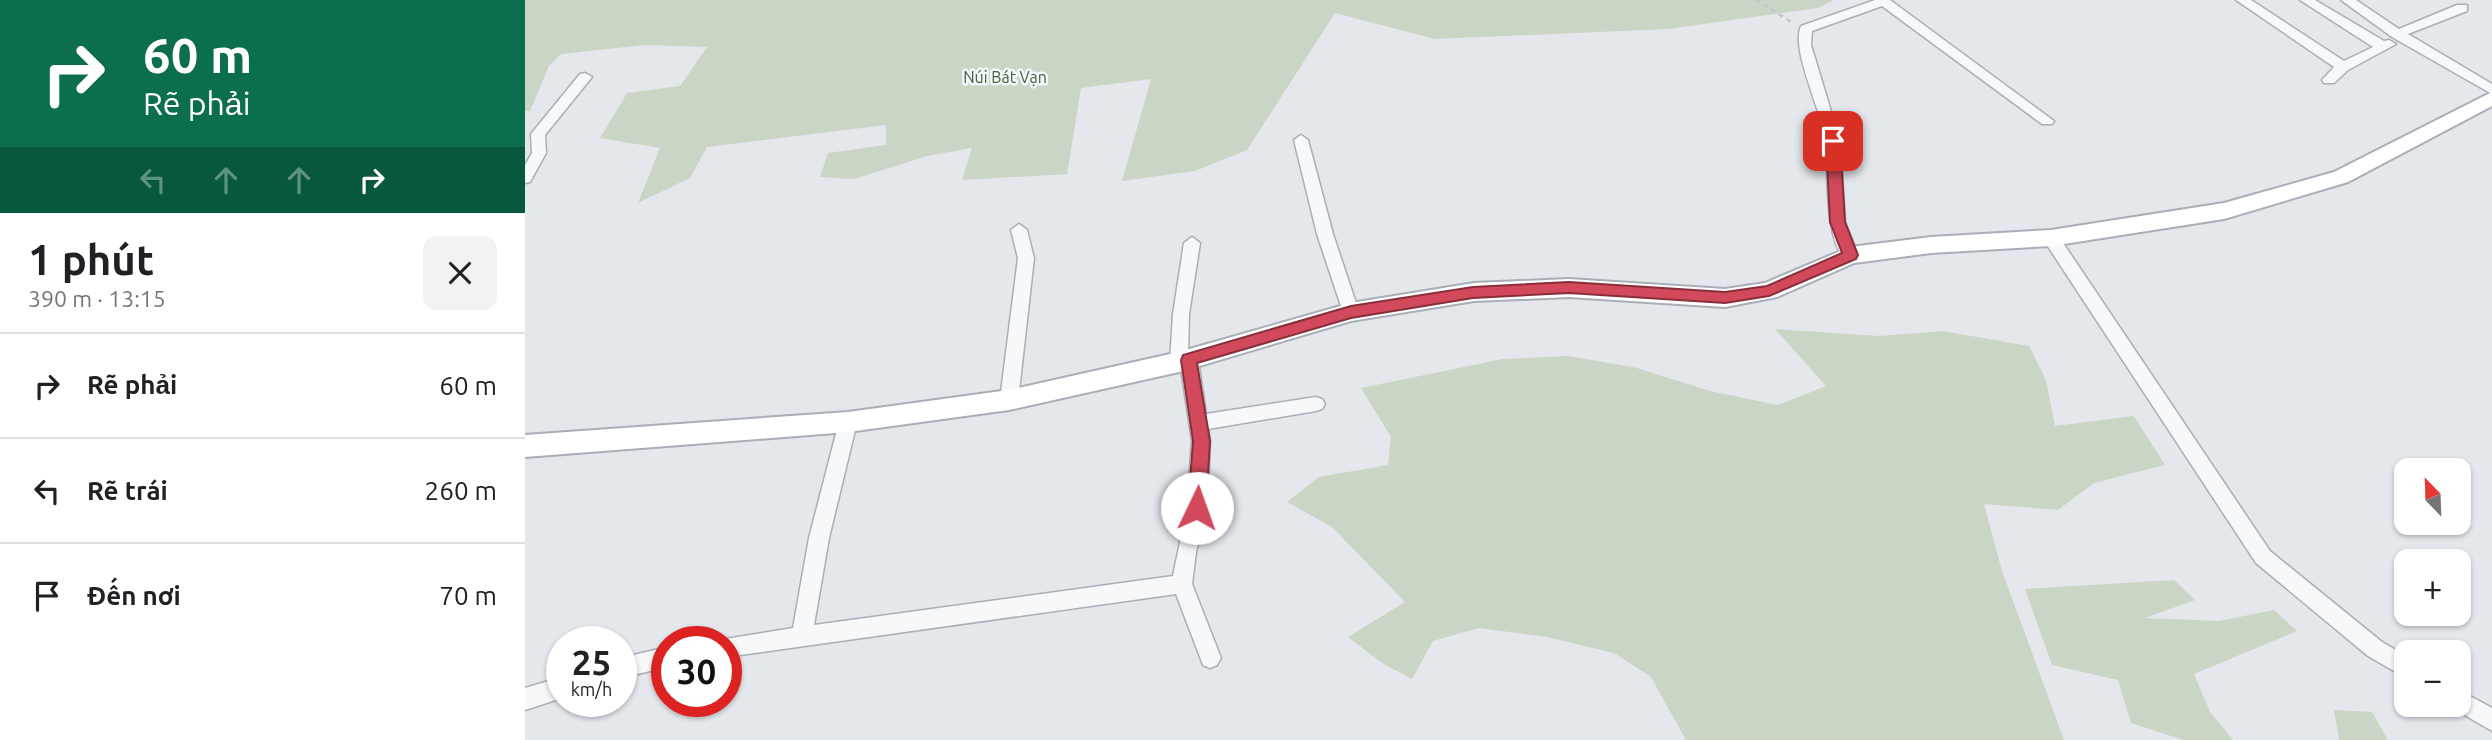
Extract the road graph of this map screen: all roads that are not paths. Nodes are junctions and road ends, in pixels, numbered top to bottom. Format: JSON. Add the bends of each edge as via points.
{"nodes":[{"id":1,"x":1883,"y":0,"type":"edge"},
{"id":2,"x":2242,"y":0,"type":"edge"},
{"id":3,"x":2306,"y":0,"type":"edge"},
{"id":4,"x":2347,"y":0,"type":"edge"},
{"id":5,"x":2462,"y":8,"type":"dead end"},
{"id":6,"x":2401,"y":36,"type":"junction"},
{"id":7,"x":2382,"y":46,"type":"junction"},
{"id":8,"x":2343,"y":67,"type":"junction"},
{"id":9,"x":585,"y":77,"type":"dead end"},
{"id":10,"x":2329,"y":80,"type":"dead end"},
{"id":11,"x":2492,"y":90,"type":"edge"},
{"id":12,"x":2492,"y":98,"type":"edge"},
{"id":13,"x":2047,"y":121,"type":"dead end"},
{"id":14,"x":1301,"y":140,"type":"dead end"},
{"id":15,"x":525,"y":178,"type":"edge"},
{"id":16,"x":1019,"y":230,"type":"dead end"},
{"id":17,"x":2051,"y":237,"type":"junction"},
{"id":18,"x":1192,"y":243,"type":"dead end"},
{"id":19,"x":1850,"y":255,"type":"junction"},
{"id":20,"x":1351,"y":312,"type":"junction"},
{"id":21,"x":1184,"y":361,"type":"junction"},
{"id":22,"x":1009,"y":400,"type":"junction"},
{"id":23,"x":1316,"y":404,"type":"dead end"},
{"id":24,"x":848,"y":422,"type":"junction"},
{"id":25,"x":1199,"y":423,"type":"junction"},
{"id":26,"x":525,"y":446,"type":"edge"},
{"id":27,"x":1182,"y":584,"type":"junction"},
{"id":28,"x":802,"y":637,"type":"junction"},
{"id":29,"x":742,"y":645,"type":"edge"},
{"id":30,"x":1210,"y":658,"type":"dead end"},
{"id":31,"x":2394,"y":661,"type":"edge"},
{"id":32,"x":546,"y":692,"type":"edge"},
{"id":33,"x":525,"y":699,"type":"edge"},
{"id":34,"x":2471,"y":707,"type":"edge"},
{"id":35,"x":2492,"y":720,"type":"edge"}],
"edges":[{"from":1,"to":13,"type":"street"},
{"from":1,"to":19,"type":"street","via":[[1806,29],[1804,46],[1833,141],[1837,222]]},
{"from":2,"to":8,"type":"street"},
{"from":3,"to":7,"type":"street"},
{"from":4,"to":6,"type":"street"},
{"from":5,"to":6,"type":"street"},
{"from":6,"to":7,"type":"street"},
{"from":6,"to":11,"type":"street"},
{"from":7,"to":8,"type":"street"},
{"from":8,"to":10,"type":"street"},
{"from":9,"to":15,"type":"street","via":[[538,134],[539,153]]},
{"from":12,"to":17,"type":"main road","via":[[2340,177],[2224,211]]},
{"from":14,"to":20,"type":"street"},
{"from":16,"to":22,"type":"street","via":[[1026,258]]},
{"from":17,"to":19,"type":"main road"},
{"from":17,"to":31,"type":"street","via":[[2263,556]]},
{"from":18,"to":21,"type":"street","via":[[1181,314]]},
{"from":19,"to":20,"type":"main road","via":[[1747,296],[1511,289]]},
{"from":20,"to":21,"type":"main road"},
{"from":21,"to":22,"type":"main road"},
{"from":21,"to":25,"type":"street"},
{"from":22,"to":24,"type":"main road"},
{"from":23,"to":25,"type":"street"},
{"from":24,"to":26,"type":"main road"},
{"from":24,"to":28,"type":"street","via":[[819,538]]},
{"from":25,"to":27,"type":"street","via":[[1197,508]]},
{"from":27,"to":28,"type":"street"},
{"from":27,"to":30,"type":"street"},
{"from":28,"to":29,"type":"street"},
{"from":32,"to":33,"type":"street"},
{"from":34,"to":35,"type":"street"}]}
